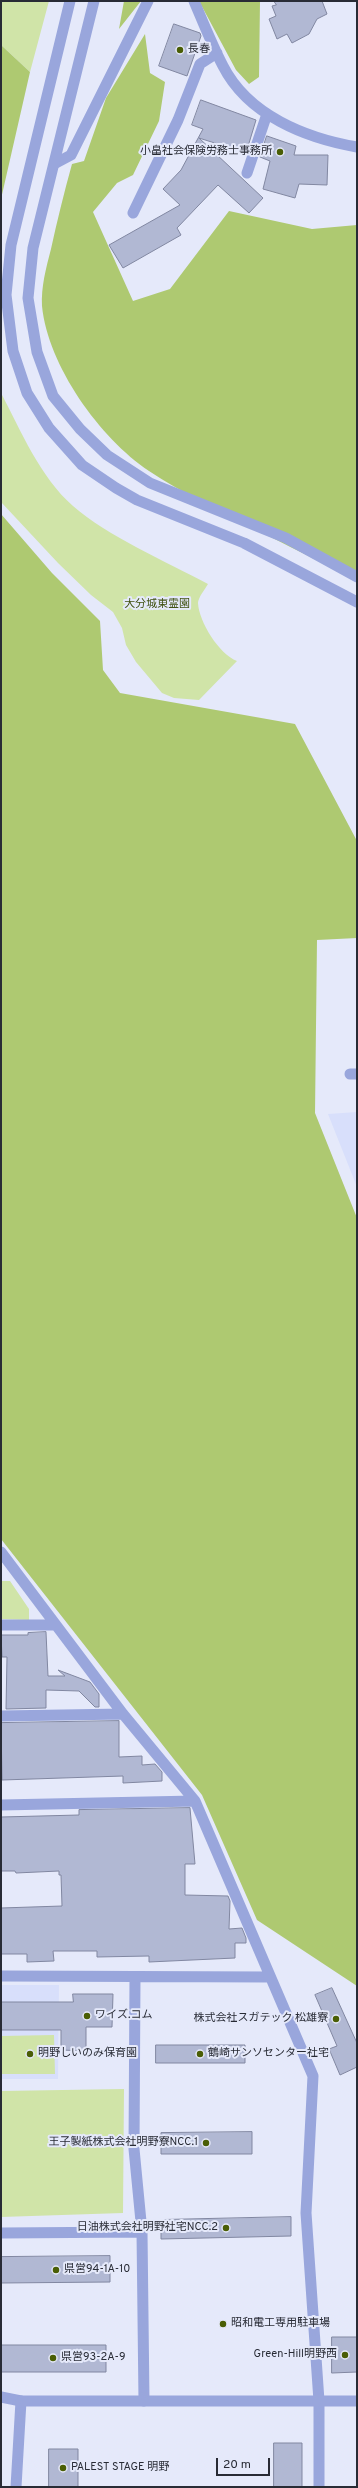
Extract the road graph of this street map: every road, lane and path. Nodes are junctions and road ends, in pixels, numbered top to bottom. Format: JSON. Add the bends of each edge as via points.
{"nodes":[{"id":1,"x":70,"y":1,"type":"edge"},
{"id":2,"x":94,"y":1,"type":"edge"},
{"id":3,"x":148,"y":1,"type":"edge"},
{"id":4,"x":194,"y":1,"type":"edge"},
{"id":5,"x":217,"y":53,"type":"junction"},
{"id":6,"x":267,"y":114,"type":"junction"},
{"id":7,"x":357,"y":147,"type":"edge"},
{"id":8,"x":56,"y":164,"type":"junction"},
{"id":9,"x":247,"y":173,"type":"dead end"},
{"id":10,"x":133,"y":213,"type":"dead end"},
{"id":11,"x":357,"y":577,"type":"edge"},
{"id":12,"x":357,"y":602,"type":"edge"},
{"id":13,"x":1,"y":1552,"type":"edge"},
{"id":14,"x":1,"y":1625,"type":"edge"},
{"id":15,"x":55,"y":1625,"type":"junction"},
{"id":16,"x":123,"y":1714,"type":"junction"},
{"id":17,"x":1,"y":1716,"type":"edge"},
{"id":18,"x":195,"y":1801,"type":"junction"},
{"id":19,"x":1,"y":1805,"type":"edge"},
{"id":20,"x":1,"y":1976,"type":"edge"},
{"id":21,"x":270,"y":1976,"type":"junction"},
{"id":22,"x":135,"y":1977,"type":"junction"},
{"id":23,"x":142,"y":2232,"type":"junction"},
{"id":24,"x":1,"y":2233,"type":"edge"},
{"id":25,"x":1,"y":2397,"type":"edge"},
{"id":26,"x":21,"y":2401,"type":"junction"},
{"id":27,"x":144,"y":2401,"type":"junction"},
{"id":28,"x":319,"y":2401,"type":"junction"},
{"id":29,"x":357,"y":2401,"type":"edge"},
{"id":30,"x":16,"y":2487,"type":"edge"},
{"id":31,"x":319,"y":2487,"type":"edge"}],
"edges":[{"from":1,"to":12,"type":"street","via":[[11,245],[6,296],[12,351],[27,393],[49,428],[82,466],[116,488],[137,500],[244,543]]},
{"from":2,"to":8,"type":"street"},
{"from":3,"to":8,"type":"street","via":[[71,155]]},
{"from":4,"to":5,"type":"street"},
{"from":5,"to":6,"type":"street","via":[[223,67],[241,91]]},
{"from":5,"to":10,"type":"street","via":[[200,64],[178,120]]},
{"from":6,"to":7,"type":"street","via":[[304,134]]},
{"from":6,"to":9,"type":"street"},
{"from":8,"to":11,"type":"street","via":[[33,248],[28,298],[37,352],[54,396],[80,429],[107,455],[150,482],[286,538]]},
{"from":13,"to":15,"type":"street"},
{"from":14,"to":15,"type":"street"},
{"from":15,"to":16,"type":"street"},
{"from":16,"to":17,"type":"street"},
{"from":16,"to":18,"type":"street"},
{"from":18,"to":19,"type":"street"},
{"from":18,"to":21,"type":"street"},
{"from":20,"to":22,"type":"street"},
{"from":21,"to":22,"type":"street"},
{"from":21,"to":28,"type":"street","via":[[313,2076],[306,2213]]},
{"from":22,"to":23,"type":"street","via":[[134,2149]]},
{"from":23,"to":24,"type":"street"},
{"from":23,"to":27,"type":"street"},
{"from":25,"to":26,"type":"street"},
{"from":26,"to":27,"type":"street"},
{"from":26,"to":30,"type":"street"},
{"from":27,"to":28,"type":"street"},
{"from":28,"to":29,"type":"street"},
{"from":28,"to":31,"type":"street"}]}
